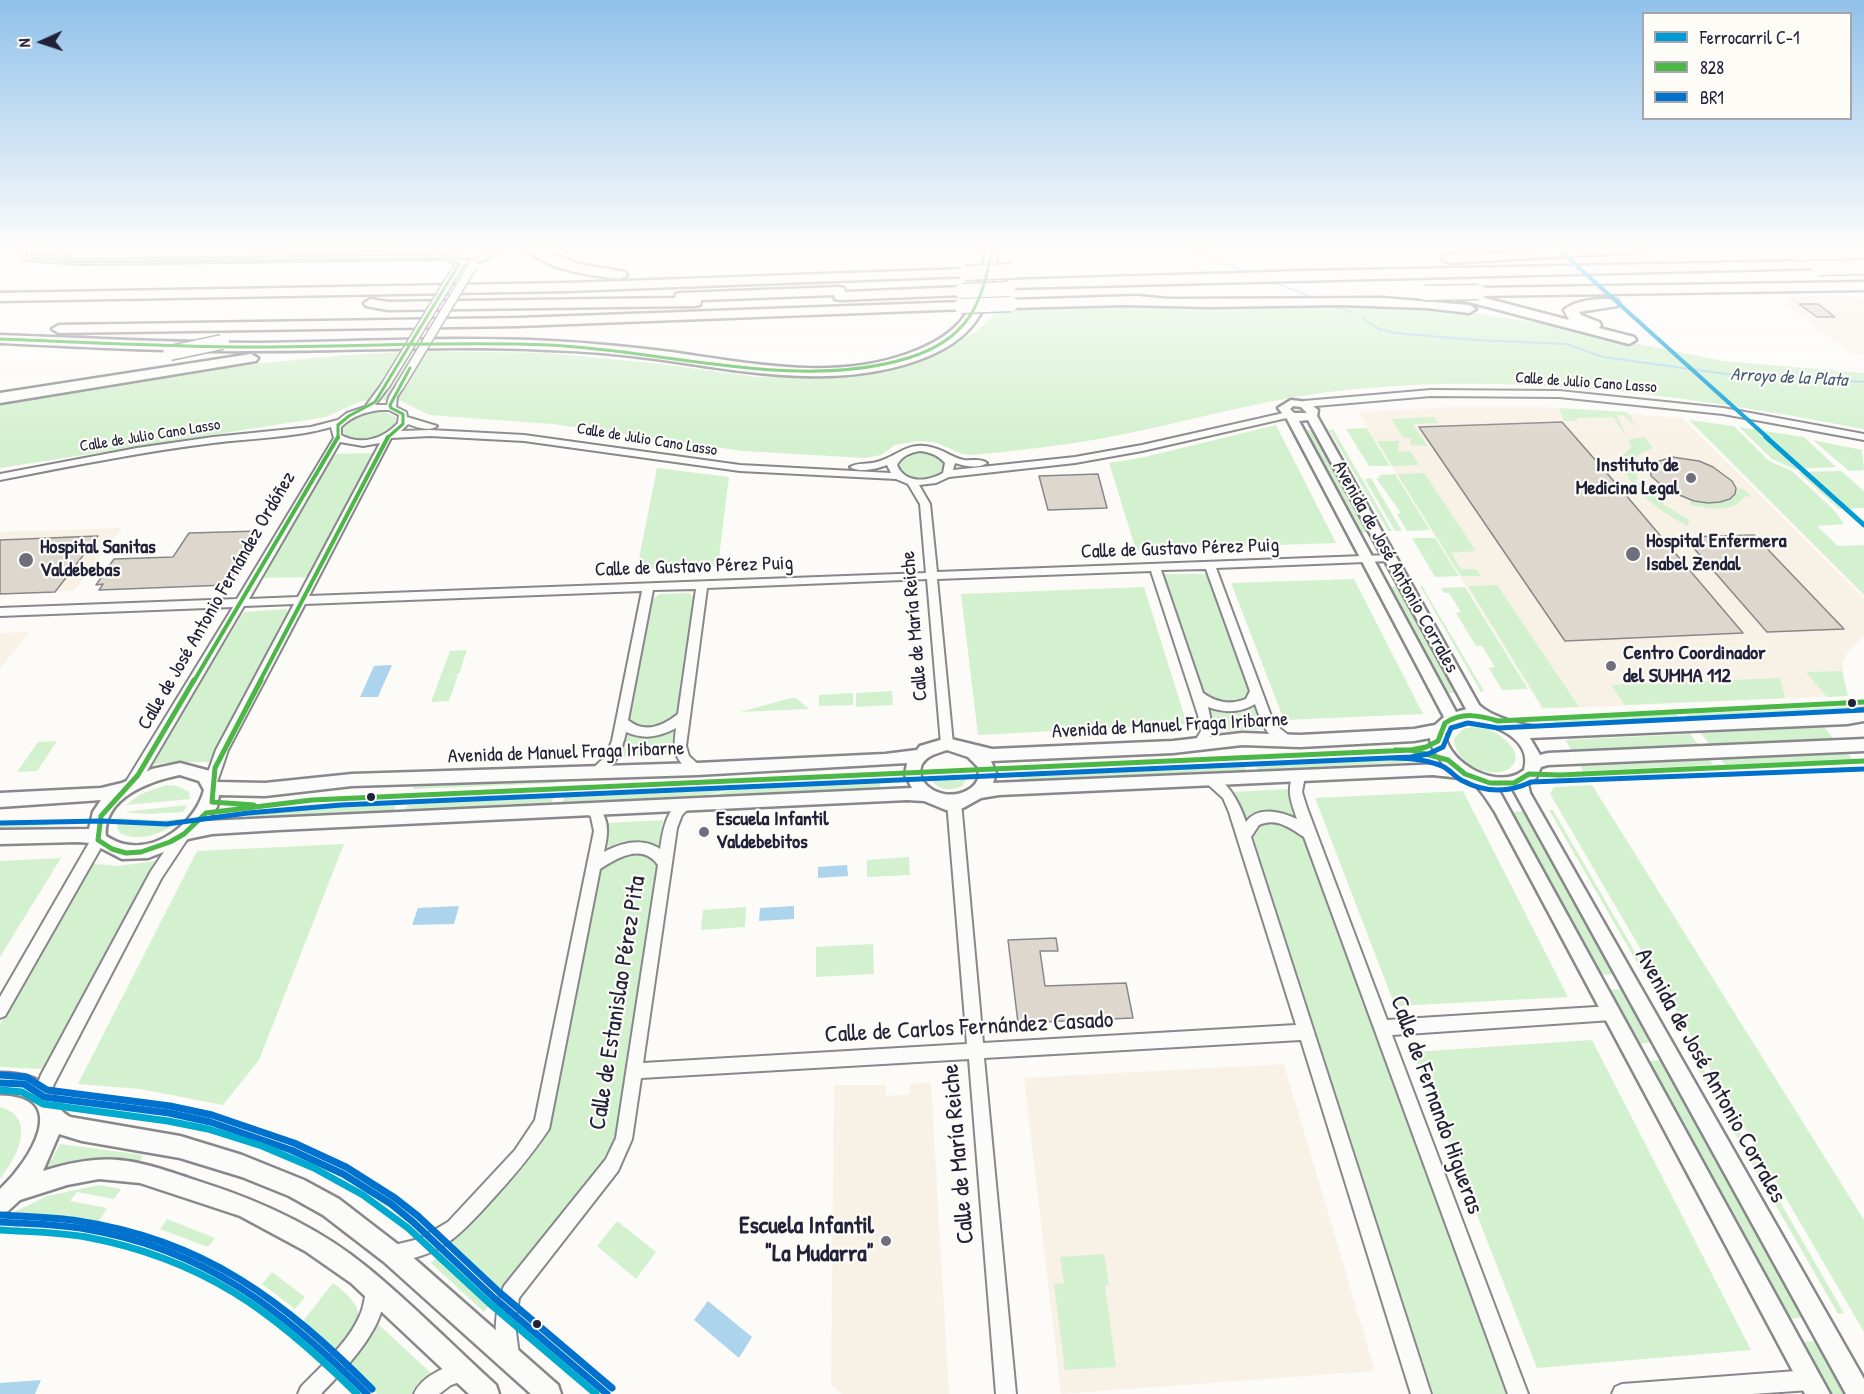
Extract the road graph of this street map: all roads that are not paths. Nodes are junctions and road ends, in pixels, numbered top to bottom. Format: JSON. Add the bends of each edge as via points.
{"nodes":[{"id":1,"x":426,"y":313,"type":"edge"},
{"id":2,"x":445,"y":313,"type":"edge"},
{"id":3,"x":784,"y":313,"type":"edge"},
{"id":4,"x":978,"y":313,"type":"edge"},
{"id":5,"x":1488,"y":313,"type":"edge"},
{"id":6,"x":1520,"y":313,"type":"edge"},
{"id":7,"x":1573,"y":313,"type":"edge"},
{"id":8,"x":380,"y":325,"type":"junction"},
{"id":9,"x":1616,"y":325,"type":"dead end"},
{"id":10,"x":0,"y":330,"type":"edge"},
{"id":11,"x":1593,"y":332,"type":"junction"},
{"id":12,"x":0,"y":339,"type":"edge"},
{"id":13,"x":1629,"y":340,"type":"dead end"},
{"id":14,"x":548,"y":346,"type":"junction"},
{"id":15,"x":0,"y":397,"type":"edge"},
{"id":16,"x":391,"y":408,"type":"junction"},
{"id":17,"x":368,"y":409,"type":"junction"},
{"id":18,"x":1309,"y":411,"type":"junction"},
{"id":19,"x":1288,"y":413,"type":"junction"},
{"id":20,"x":404,"y":419,"type":"junction"},
{"id":21,"x":340,"y":422,"type":"junction"},
{"id":22,"x":390,"y":435,"type":"junction"},
{"id":23,"x":337,"y":437,"type":"junction"},
{"id":24,"x":1864,"y":437,"type":"edge"},
{"id":25,"x":1864,"y":442,"type":"edge"},
{"id":26,"x":947,"y":458,"type":"junction"},
{"id":27,"x":894,"y":460,"type":"junction"},
{"id":28,"x":947,"y":474,"type":"junction"},
{"id":29,"x":898,"y":476,"type":"junction"},
{"id":30,"x":0,"y":477,"type":"edge"},
{"id":31,"x":912,"y":482,"type":"junction"},
{"id":32,"x":932,"y":482,"type":"junction"},
{"id":33,"x":0,"y":484,"type":"edge"},
{"id":34,"x":924,"y":504,"type":"junction"},
{"id":35,"x":1390,"y":558,"type":"junction"},
{"id":36,"x":1368,"y":559,"type":"junction"},
{"id":37,"x":1210,"y":566,"type":"junction"},
{"id":38,"x":1155,"y":568,"type":"junction"},
{"id":39,"x":931,"y":576,"type":"junction"},
{"id":40,"x":702,"y":585,"type":"junction"},
{"id":41,"x":648,"y":586,"type":"junction"},
{"id":42,"x":301,"y":600,"type":"junction"},
{"id":43,"x":241,"y":602,"type":"junction"},
{"id":44,"x":0,"y":612,"type":"edge"},
{"id":45,"x":1256,"y":691,"type":"junction"},
{"id":46,"x":1198,"y":696,"type":"junction"},
{"id":47,"x":1864,"y":715,"type":"edge"},
{"id":48,"x":684,"y":716,"type":"junction"},
{"id":49,"x":1481,"y":716,"type":"junction"},
{"id":50,"x":1452,"y":718,"type":"junction"},
{"id":51,"x":622,"y":722,"type":"junction"},
{"id":52,"x":1439,"y":730,"type":"junction"},
{"id":53,"x":1514,"y":730,"type":"junction"},
{"id":54,"x":1290,"y":741,"type":"junction"},
{"id":55,"x":1200,"y":743,"type":"junction"},
{"id":56,"x":947,"y":744,"type":"junction"},
{"id":57,"x":1864,"y":745,"type":"edge"},
{"id":58,"x":974,"y":752,"type":"junction"},
{"id":59,"x":921,"y":755,"type":"junction"},
{"id":60,"x":1534,"y":763,"type":"junction"},
{"id":61,"x":697,"y":769,"type":"junction"},
{"id":62,"x":595,"y":772,"type":"junction"},
{"id":63,"x":1462,"y":772,"type":"junction"},
{"id":64,"x":1299,"y":776,"type":"junction"},
{"id":65,"x":1209,"y":780,"type":"junction"},
{"id":66,"x":1484,"y":781,"type":"junction"},
{"id":67,"x":1519,"y":781,"type":"junction"},
{"id":68,"x":212,"y":785,"type":"junction"},
{"id":69,"x":129,"y":786,"type":"junction"},
{"id":70,"x":978,"y":792,"type":"junction"},
{"id":71,"x":925,"y":795,"type":"junction"},
{"id":72,"x":0,"y":800,"type":"edge"},
{"id":73,"x":954,"y":802,"type":"junction"},
{"id":74,"x":686,"y":804,"type":"junction"},
{"id":75,"x":591,"y":808,"type":"junction"},
{"id":76,"x":1309,"y":833,"type":"junction"},
{"id":77,"x":184,"y":834,"type":"junction"},
{"id":78,"x":0,"y":837,"type":"edge"},
{"id":79,"x":1243,"y":837,"type":"junction"},
{"id":80,"x":98,"y":839,"type":"junction"},
{"id":81,"x":595,"y":865,"type":"junction"},
{"id":82,"x":665,"y":865,"type":"junction"},
{"id":83,"x":0,"y":1011,"type":"edge"},
{"id":84,"x":1612,"y":1013,"type":"junction"},
{"id":85,"x":1382,"y":1028,"type":"junction"},
{"id":86,"x":1304,"y":1032,"type":"junction"},
{"id":87,"x":974,"y":1052,"type":"junction"},
{"id":88,"x":636,"y":1071,"type":"junction"},
{"id":89,"x":0,"y":1083,"type":"edge"},
{"id":90,"x":42,"y":1095,"type":"junction"},
{"id":91,"x":50,"y":1116,"type":"junction"},
{"id":92,"x":7,"y":1197,"type":"edge"},
{"id":93,"x":392,"y":1254,"type":"junction"},
{"id":94,"x":375,"y":1288,"type":"junction"},
{"id":95,"x":511,"y":1361,"type":"junction"},
{"id":96,"x":464,"y":1371,"type":"junction"},
{"id":97,"x":1814,"y":1387,"type":"edge"},
{"id":98,"x":308,"y":1394,"type":"edge"},
{"id":99,"x":424,"y":1394,"type":"edge"},
{"id":100,"x":487,"y":1394,"type":"edge"},
{"id":101,"x":549,"y":1394,"type":"edge"},
{"id":102,"x":1005,"y":1394,"type":"edge"},
{"id":103,"x":1421,"y":1394,"type":"edge"},
{"id":104,"x":1518,"y":1394,"type":"edge"},
{"id":105,"x":1622,"y":1394,"type":"edge"},
{"id":106,"x":1859,"y":1394,"type":"edge"}],
"edges":[{"from":1,"to":17,"type":"street","bridge":true},
{"from":2,"to":16,"type":"street","bridge":true,"via":[[399,386]]},
{"from":3,"to":8,"type":"highway","bridge":true},
{"from":4,"to":14,"type":"highway","via":[[952,339],[909,358],[855,370],[807,372]]},
{"from":5,"to":11,"type":"highway"},
{"from":6,"to":11,"type":"highway"},
{"from":7,"to":9,"type":"highway","via":[[1588,324]]},
{"from":8,"to":10,"type":"highway"},
{"from":8,"to":15,"type":"highway","bridge":true,"via":[[222,342]]},
{"from":11,"to":13,"type":"highway"},
{"from":12,"to":14,"type":"highway","via":[[188,347],[480,343]]},
{"from":14,"to":15,"type":"highway","via":[[308,352]]},
{"from":16,"to":17,"type":"street"},
{"from":16,"to":20,"type":"street"},
{"from":17,"to":21,"type":"street","name":"Calle de Julio Cano Lasso"},
{"from":18,"to":19,"type":"street","via":[[1300,418]]},
{"from":18,"to":24,"type":"street","name":"Calle de Julio Cano Lasso","via":[[1431,393],[1568,395],[1724,411]]},
{"from":18,"to":25,"type":"street","name":"Calle de Julio Cano Lasso","via":[[1434,399],[1562,400],[1734,418]]},
{"from":18,"to":35,"type":"street","name":"Avenida de José Antonio Corrales"},
{"from":19,"to":26,"type":"street","via":[[1071,453],[973,464]]},
{"from":19,"to":28,"type":"street","via":[[1075,460]]},
{"from":19,"to":36,"type":"street","name":"Avenida de José Antonio Corrales"},
{"from":20,"to":22,"type":"street"},
{"from":20,"to":27,"type":"street","name":"Calle de Julio Cano Lasso","via":[[426,426],[529,431],[742,462],[854,468]]},
{"from":21,"to":23,"type":"street","name":"Calle de José Antonio Fernández Ordóñez"},
{"from":21,"to":30,"type":"street","name":"Calle de Julio Cano Lasso","via":[[312,430],[147,450]]},
{"from":22,"to":23,"type":"street","name":"Calle de Julio Cano Lasso","via":[[365,443]]},
{"from":22,"to":29,"type":"street","name":"Calle de Julio Cano Lasso","via":[[524,438],[740,468]]},
{"from":22,"to":42,"type":"street"},
{"from":23,"to":33,"type":"street","name":"Calle de Julio Cano Lasso","via":[[243,443],[160,454]]},
{"from":23,"to":43,"type":"street","name":"Calle de José Antonio Fernández Ordóñez"},
{"from":26,"to":27,"type":"street","via":[[933,450],[915,449]]},
{"from":26,"to":28,"type":"street"},
{"from":27,"to":29,"type":"street","via":[[892,465]]},
{"from":28,"to":32,"type":"street"},
{"from":29,"to":31,"type":"street"},
{"from":31,"to":32,"type":"street"},
{"from":31,"to":34,"type":"street","name":"Calle de María Reiche"},
{"from":32,"to":34,"type":"street","name":"Calle de María Reiche"},
{"from":34,"to":39,"type":"street","name":"Calle de María Reiche"},
{"from":35,"to":36,"type":"street","name":"Calle de Gustavo Pérez Puig"},
{"from":35,"to":49,"type":"street","name":"Avenida de José Antonio Corrales"},
{"from":36,"to":37,"type":"street","name":"Calle de Gustavo Pérez Puig"},
{"from":36,"to":50,"type":"street","name":"Avenida de José Antonio Corrales"},
{"from":37,"to":38,"type":"street","name":"Calle de Gustavo Pérez Puig"},
{"from":37,"to":45,"type":"street"},
{"from":38,"to":39,"type":"street","name":"Calle de Gustavo Pérez Puig"},
{"from":38,"to":46,"type":"street"},
{"from":39,"to":40,"type":"street","name":"Calle de Gustavo Pérez Puig"},
{"from":39,"to":56,"type":"street","name":"Calle de María Reiche"},
{"from":40,"to":41,"type":"street","name":"Calle de Gustavo Pérez Puig"},
{"from":40,"to":48,"type":"street"},
{"from":41,"to":42,"type":"street","name":"Calle de Gustavo Pérez Puig"},
{"from":41,"to":51,"type":"street"},
{"from":42,"to":43,"type":"street","name":"Calle de Gustavo Pérez Puig"},
{"from":42,"to":68,"type":"street","via":[[222,750]]},
{"from":43,"to":44,"type":"street","name":"Calle de Gustavo Pérez Puig"},
{"from":43,"to":69,"type":"street","name":"Calle de José Antonio Fernández Ordóñez"},
{"from":45,"to":46,"type":"street","via":[[1250,702],[1232,708],[1211,705]]},
{"from":45,"to":54,"type":"street","via":[[1269,726]]},
{"from":46,"to":55,"type":"street","via":[[1207,727]]},
{"from":47,"to":53,"type":"street","via":[[1538,733]]},
{"from":48,"to":51,"type":"street","via":[[673,726],[656,732],[638,732]]},
{"from":48,"to":61,"type":"street","via":[[681,754]]},
{"from":49,"to":50,"type":"street"},
{"from":49,"to":53,"type":"street"},
{"from":50,"to":52,"type":"street"},
{"from":51,"to":62,"type":"street","via":[[615,752]]},
{"from":52,"to":54,"type":"street","name":"Avenida de Manuel Fraga Iribarne","via":[[1414,735]]},
{"from":52,"to":63,"type":"street","via":[[1441,750]]},
{"from":53,"to":60,"type":"street","via":[[1529,746]]},
{"from":54,"to":55,"type":"street","name":"Avenida de Manuel Fraga Iribarne","via":[[1242,739]]},
{"from":55,"to":58,"type":"street","name":"Avenida de Manuel Fraga Iribarne","via":[[992,755]]},
{"from":56,"to":58,"type":"street"},
{"from":56,"to":59,"type":"street"},
{"from":57,"to":60,"type":"street","via":[[1548,759]]},
{"from":58,"to":70,"type":"street","via":[[986,770],[984,785]]},
{"from":59,"to":61,"type":"street","name":"Avenida de Manuel Fraga Iribarne"},
{"from":59,"to":71,"type":"street","via":[[914,767],[914,781]]},
{"from":60,"to":67,"type":"street","via":[[1529,774]]},
{"from":61,"to":62,"type":"street","name":"Avenida de Manuel Fraga Iribarne"},
{"from":62,"to":68,"type":"street","name":"Avenida de Manuel Fraga Iribarne","via":[[352,780],[255,789]]},
{"from":63,"to":64,"type":"street","via":[[1432,769]]},
{"from":63,"to":66,"type":"street"},
{"from":64,"to":65,"type":"street"},
{"from":64,"to":76,"type":"street","name":"Calle de Fernando Higueras","via":[[1295,792]]},
{"from":65,"to":70,"type":"street"},
{"from":65,"to":79,"type":"street","via":[[1228,795]]},
{"from":66,"to":67,"type":"street"},
{"from":66,"to":84,"type":"street"},
{"from":67,"to":106,"type":"street","name":"Avenida de José Antonio Corrales","via":[[1522,794]]},
{"from":68,"to":69,"type":"street","via":[[196,771],[180,769],[154,774]]},
{"from":68,"to":77,"type":"street","via":[[212,802],[206,813]]},
{"from":69,"to":72,"type":"street","via":[[101,794]]},
{"from":69,"to":80,"type":"street","via":[[102,813],[97,825]]},
{"from":70,"to":73,"type":"street"},
{"from":71,"to":73,"type":"street"},
{"from":71,"to":74,"type":"street"},
{"from":73,"to":87,"type":"street","name":"Calle de María Reiche"},
{"from":74,"to":75,"type":"street"},
{"from":74,"to":82,"type":"street","name":"Calle de Estanislao Pérez Pita","via":[[672,821]]},
{"from":75,"to":77,"type":"street","via":[[238,825]]},
{"from":75,"to":81,"type":"street","via":[[597,814],[601,831]]},
{"from":76,"to":79,"type":"street","via":[[1287,820],[1269,816],[1254,821]]},
{"from":76,"to":85,"type":"street","name":"Calle de Fernando Higueras"},
{"from":77,"to":80,"type":"street","via":[[160,847],[131,854],[109,849]]},
{"from":77,"to":90,"type":"street","via":[[156,875]]},
{"from":78,"to":80,"type":"street","via":[[58,835]]},
{"from":79,"to":86,"type":"street"},
{"from":80,"to":83,"type":"street"},
{"from":81,"to":82,"type":"street","name":"Calle de Estanislao Pérez Pita","via":[[608,855],[639,847],[655,853]]},
{"from":81,"to":93,"type":"street","via":[[540,1130],[454,1228],[421,1248]]},
{"from":82,"to":88,"type":"street","name":"Calle de Estanislao Pérez Pita"},
{"from":84,"to":85,"type":"street"},
{"from":84,"to":97,"type":"street"},
{"from":85,"to":104,"type":"street","name":"Calle de Fernando Higueras"},
{"from":86,"to":87,"type":"street","name":"Calle de Carlos Fernández Casado"},
{"from":86,"to":103,"type":"street"},
{"from":87,"to":88,"type":"street","name":"Calle de Carlos Fernández Casado"},
{"from":87,"to":102,"type":"street","name":"Calle de María Reiche"},
{"from":88,"to":95,"type":"street","name":"Calle de Estanislao Pérez Pita","via":[[628,1127],[619,1152],[511,1293],[505,1324]]},
{"from":89,"to":90,"type":"street","via":[[23,1083]]},
{"from":90,"to":91,"type":"street"},
{"from":91,"to":92,"type":"street","via":[[42,1152]]},
{"from":91,"to":93,"type":"street","via":[[82,1131],[180,1147],[250,1169],[331,1207]]},
{"from":92,"to":94,"type":"street","via":[[67,1174],[99,1168],[140,1172],[245,1207],[313,1243]]},
{"from":93,"to":95,"type":"street"},
{"from":94,"to":96,"type":"street"},
{"from":94,"to":98,"type":"street","via":[[374,1306],[360,1336]]},
{"from":95,"to":101,"type":"street"},
{"from":96,"to":99,"type":"street","via":[[445,1377]]},
{"from":96,"to":100,"type":"street"},
{"from":97,"to":105,"type":"street"}]}
